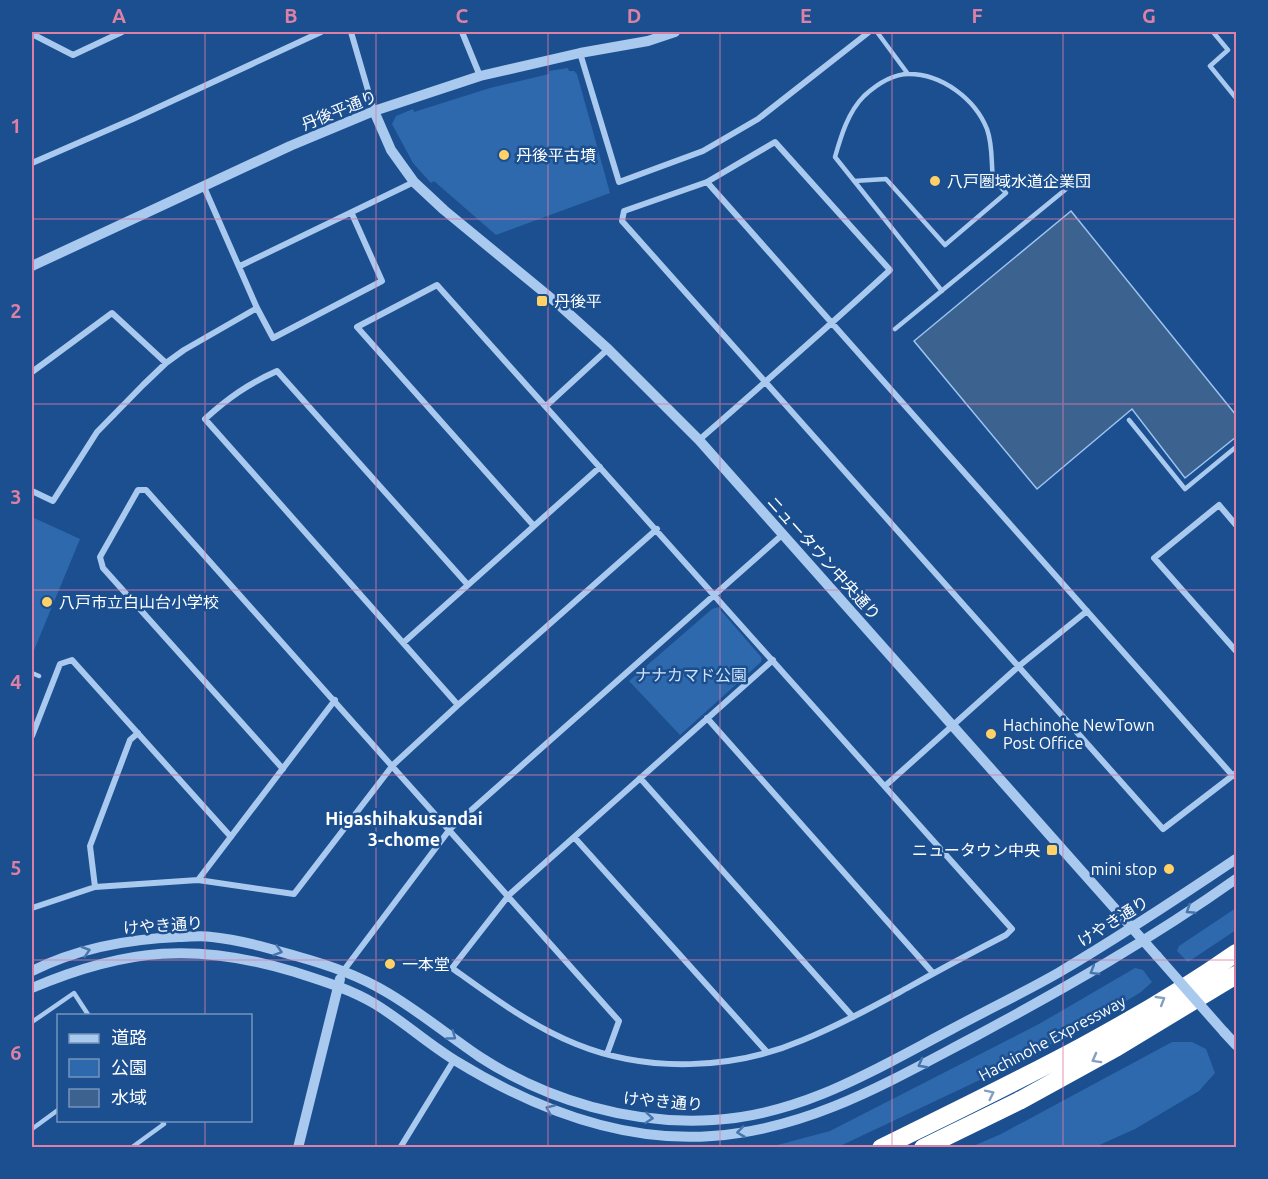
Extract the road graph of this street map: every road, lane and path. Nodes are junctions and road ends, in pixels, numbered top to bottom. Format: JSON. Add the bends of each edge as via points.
{"nodes":[{"id":1,"x":122,"y":32,"type":"edge"},
{"id":2,"x":321,"y":32,"type":"edge"},
{"id":3,"x":351,"y":32,"type":"edge"},
{"id":4,"x":462,"y":32,"type":"edge"},
{"id":5,"x":675,"y":32,"type":"edge"},
{"id":6,"x":869,"y":32,"type":"edge"},
{"id":7,"x":877,"y":32,"type":"edge"},
{"id":8,"x":1212,"y":32,"type":"edge"},
{"id":9,"x":32,"y":33,"type":"edge"},
{"id":10,"x":580,"y":53,"type":"junction"},
{"id":11,"x":908,"y":74,"type":"junction"},
{"id":12,"x":480,"y":76,"type":"junction"},
{"id":13,"x":1236,"y":98,"type":"edge"},
{"id":14,"x":374,"y":111,"type":"junction"},
{"id":15,"x":32,"y":163,"type":"edge"},
{"id":16,"x":854,"y":181,"type":"junction"},
{"id":17,"x":414,"y":182,"type":"junction"},
{"id":18,"x":707,"y":182,"type":"junction"},
{"id":19,"x":1071,"y":185,"type":"dead end"},
{"id":20,"x":204,"y":187,"type":"junction"},
{"id":21,"x":352,"y":214,"type":"junction"},
{"id":22,"x":32,"y":266,"type":"edge"},
{"id":23,"x":240,"y":266,"type":"junction"},
{"id":24,"x":942,"y":291,"type":"junction"},
{"id":25,"x":257,"y":308,"type":"junction"},
{"id":26,"x":832,"y":323,"type":"junction"},
{"id":27,"x":895,"y":329,"type":"dead end"},
{"id":28,"x":608,"y":349,"type":"junction"},
{"id":29,"x":166,"y":363,"type":"junction"},
{"id":30,"x":32,"y":372,"type":"edge"},
{"id":31,"x":765,"y":381,"type":"junction"},
{"id":32,"x":546,"y":406,"type":"junction"},
{"id":33,"x":1128,"y":420,"type":"dead end"},
{"id":34,"x":699,"y":440,"type":"junction"},
{"id":35,"x":1236,"y":447,"type":"edge"},
{"id":36,"x":600,"y":467,"type":"junction"},
{"id":37,"x":32,"y":491,"type":"edge"},
{"id":38,"x":1236,"y":525,"type":"edge"},
{"id":39,"x":534,"y":526,"type":"junction"},
{"id":40,"x":657,"y":530,"type":"junction"},
{"id":41,"x":782,"y":535,"type":"junction"},
{"id":42,"x":468,"y":585,"type":"junction"},
{"id":43,"x":715,"y":594,"type":"junction"},
{"id":44,"x":1087,"y":611,"type":"junction"},
{"id":45,"x":403,"y":643,"type":"junction"},
{"id":46,"x":1236,"y":651,"type":"edge"},
{"id":47,"x":773,"y":660,"type":"junction"},
{"id":48,"x":1019,"y":666,"type":"junction"},
{"id":49,"x":32,"y":673,"type":"edge"},
{"id":50,"x":39,"y":676,"type":"dead end"},
{"id":51,"x":335,"y":700,"type":"junction"},
{"id":52,"x":458,"y":705,"type":"junction"},
{"id":53,"x":707,"y":718,"type":"junction"},
{"id":54,"x":953,"y":725,"type":"junction"},
{"id":55,"x":138,"y":733,"type":"junction"},
{"id":56,"x":32,"y":736,"type":"edge"},
{"id":57,"x":393,"y":765,"type":"junction"},
{"id":58,"x":283,"y":769,"type":"junction"},
{"id":59,"x":1235,"y":775,"type":"edge"},
{"id":60,"x":640,"y":778,"type":"junction"},
{"id":61,"x":885,"y":786,"type":"junction"},
{"id":62,"x":450,"y":829,"type":"junction"},
{"id":63,"x":231,"y":837,"type":"junction"},
{"id":64,"x":574,"y":837,"type":"junction"},
{"id":65,"x":1236,"y":859,"type":"edge"},
{"id":66,"x":1236,"y":879,"type":"edge"},
{"id":67,"x":198,"y":880,"type":"junction"},
{"id":68,"x":95,"y":888,"type":"junction"},
{"id":69,"x":508,"y":896,"type":"junction"},
{"id":70,"x":32,"y":908,"type":"edge"},
{"id":71,"x":1133,"y":928,"type":"junction"},
{"id":72,"x":1144,"y":941,"type":"junction"},
{"id":73,"x":1236,"y":953,"type":"edge"},
{"id":74,"x":344,"y":970,"type":"junction"},
{"id":75,"x":32,"y":971,"type":"edge"},
{"id":76,"x":933,"y":974,"type":"junction"},
{"id":77,"x":1236,"y":975,"type":"edge"},
{"id":78,"x":338,"y":985,"type":"junction"},
{"id":79,"x":32,"y":988,"type":"edge"},
{"id":80,"x":88,"y":1014,"type":"edge"},
{"id":81,"x":853,"y":1017,"type":"junction"},
{"id":82,"x":32,"y":1022,"type":"edge"},
{"id":83,"x":1236,"y":1046,"type":"edge"},
{"id":84,"x":767,"y":1052,"type":"junction"},
{"id":85,"x":607,"y":1054,"type":"junction"},
{"id":86,"x":454,"y":1060,"type":"junction"},
{"id":87,"x":57,"y":1111,"type":"edge"},
{"id":88,"x":162,"y":1122,"type":"edge"},
{"id":89,"x":32,"y":1129,"type":"edge"},
{"id":90,"x":131,"y":1148,"type":"edge"},
{"id":91,"x":298,"y":1148,"type":"edge"},
{"id":92,"x":400,"y":1148,"type":"edge"},
{"id":93,"x":881,"y":1148,"type":"edge"},
{"id":94,"x":923,"y":1148,"type":"edge"}],
"edges":[{"from":1,"to":9,"type":"street","via":[[74,54]]},
{"from":2,"to":15,"type":"street"},
{"from":3,"to":14,"type":"street"},
{"from":4,"to":12,"type":"street"},
{"from":5,"to":10,"type":"street","name":"丹後平通り"},
{"from":6,"to":10,"type":"street","via":[[758,119],[704,151],[619,182]]},
{"from":7,"to":11,"type":"lane"},
{"from":8,"to":13,"type":"lane","via":[[1228,50],[1210,66]]},
{"from":10,"to":12,"type":"street","name":"丹後平通り"},
{"from":11,"to":16,"type":"lane","via":[[877,86],[863,97],[851,116],[835,157]]},
{"from":11,"to":16,"type":"lane","via":[[950,86],[966,98],[987,131],[993,153],[993,179],[1006,193],[945,244],[886,178]]},
{"from":12,"to":14,"type":"street","name":"丹後平通り"},
{"from":14,"to":17,"type":"street","name":"ニュータウン中央通り","via":[[392,150]]},
{"from":14,"to":20,"type":"street","name":"丹後平通り"},
{"from":16,"to":24,"type":"lane"},
{"from":17,"to":21,"type":"street"},
{"from":17,"to":28,"type":"street","name":"ニュータウン中央通り"},
{"from":18,"to":26,"type":"street"},
{"from":18,"to":26,"type":"street","via":[[775,142],[890,270]]},
{"from":18,"to":31,"type":"street","via":[[624,211],[622,221]]},
{"from":19,"to":24,"type":"lane"},
{"from":20,"to":22,"type":"street","name":"丹後平通り"},
{"from":20,"to":23,"type":"street"},
{"from":21,"to":23,"type":"street"},
{"from":21,"to":25,"type":"street","via":[[382,281],[273,338]]},
{"from":23,"to":25,"type":"street"},
{"from":24,"to":27,"type":"lane"},
{"from":25,"to":29,"type":"street"},
{"from":26,"to":31,"type":"street"},
{"from":26,"to":44,"type":"street"},
{"from":28,"to":32,"type":"street"},
{"from":28,"to":34,"type":"street","name":"ニュータウン中央通り"},
{"from":29,"to":30,"type":"street","via":[[112,313]]},
{"from":29,"to":37,"type":"street","via":[[97,432],[53,501]]},
{"from":31,"to":34,"type":"street"},
{"from":31,"to":48,"type":"street"},
{"from":32,"to":36,"type":"street"},
{"from":32,"to":39,"type":"street","via":[[437,285],[357,327]]},
{"from":33,"to":35,"type":"lane","via":[[1185,489]]},
{"from":34,"to":41,"type":"street","name":"ニュータウン中央通り"},
{"from":36,"to":39,"type":"street"},
{"from":36,"to":40,"type":"street"},
{"from":38,"to":46,"type":"street","via":[[1219,505],[1154,558]]},
{"from":39,"to":42,"type":"street"},
{"from":40,"to":43,"type":"street"},
{"from":40,"to":52,"type":"street"},
{"from":41,"to":43,"type":"street"},
{"from":41,"to":54,"type":"street","name":"ニュータウン中央通り"},
{"from":42,"to":45,"type":"street"},
{"from":42,"to":45,"type":"street","via":[[277,371],[229,398],[205,419]]},
{"from":43,"to":47,"type":"street"},
{"from":43,"to":62,"type":"street"},
{"from":44,"to":48,"type":"street"},
{"from":44,"to":59,"type":"street"},
{"from":45,"to":52,"type":"street"},
{"from":47,"to":53,"type":"street"},
{"from":47,"to":61,"type":"street"},
{"from":48,"to":54,"type":"street"},
{"from":48,"to":59,"type":"street","via":[[1163,829]]},
{"from":49,"to":50,"type":"lane"},
{"from":51,"to":57,"type":"street"},
{"from":51,"to":58,"type":"street"},
{"from":51,"to":58,"type":"street","via":[[146,490],[138,490],[100,557],[103,568]]},
{"from":52,"to":57,"type":"street"},
{"from":53,"to":60,"type":"street"},
{"from":53,"to":76,"type":"street"},
{"from":54,"to":61,"type":"street"},
{"from":54,"to":71,"type":"street","name":"ニュータウン中央通り"},
{"from":55,"to":56,"type":"street","via":[[72,660],[60,664]]},
{"from":55,"to":63,"type":"street"},
{"from":55,"to":68,"type":"street","via":[[130,740],[90,846]]},
{"from":57,"to":62,"type":"street"},
{"from":57,"to":67,"type":"street","via":[[294,894]]},
{"from":58,"to":63,"type":"street"},
{"from":60,"to":64,"type":"street"},
{"from":60,"to":81,"type":"street"},
{"from":61,"to":76,"type":"street","via":[[1012,930]]},
{"from":62,"to":69,"type":"street"},
{"from":62,"to":74,"type":"street"},
{"from":63,"to":67,"type":"street"},
{"from":64,"to":69,"type":"street"},
{"from":64,"to":84,"type":"street"},
{"from":65,"to":71,"type":"street","name":"けやき通り"},
{"from":66,"to":72,"type":"street","name":"けやき通り","one_way":true},
{"from":67,"to":68,"type":"street"},
{"from":68,"to":70,"type":"street"},
{"from":69,"to":85,"type":"street","via":[[620,1021]]},
{"from":69,"to":85,"type":"street","via":[[452,968],[548,1032]]},
{"from":71,"to":72,"type":"street","name":"ニュータウン中央通り"},
{"from":74,"to":71,"type":"street","name":"けやき通り","one_way":true,"via":[[386,992],[482,1058],[530,1085],[630,1116],[713,1120],[760,1114],[845,1086],[1055,975]]},
{"from":72,"to":83,"type":"street","name":"ニュータウン中央通り","bridge":true},
{"from":72,"to":86,"type":"street","name":"けやき通り","one_way":true,"via":[[1071,985],[875,1089],[805,1118],[754,1131],[670,1136],[614,1129],[560,1114],[511,1093]]},
{"from":93,"to":73,"type":"highway","name":"Hachinohe Expressway","one_way":true,"via":[[1111,1030]]},
{"from":75,"to":74,"type":"street","name":"けやき通り","one_way":true,"via":[[101,946],[209,936],[251,943]]},
{"from":74,"to":78,"type":"street"},
{"from":76,"to":81,"type":"street"},
{"from":77,"to":94,"type":"highway","one_way":true,"via":[[1107,1053]]},
{"from":78,"to":79,"type":"street","name":"けやき通り","via":[[241,958],[166,952],[99,963]]},
{"from":78,"to":86,"type":"street","name":"けやき通り","via":[[373,1003]]},
{"from":78,"to":91,"type":"street"},
{"from":80,"to":82,"type":"lane","via":[[74,993]]},
{"from":81,"to":84,"type":"street"},
{"from":84,"to":85,"type":"street","via":[[698,1064],[668,1064]]},
{"from":86,"to":92,"type":"street"},
{"from":87,"to":89,"type":"lane"},
{"from":88,"to":90,"type":"lane"}]}
